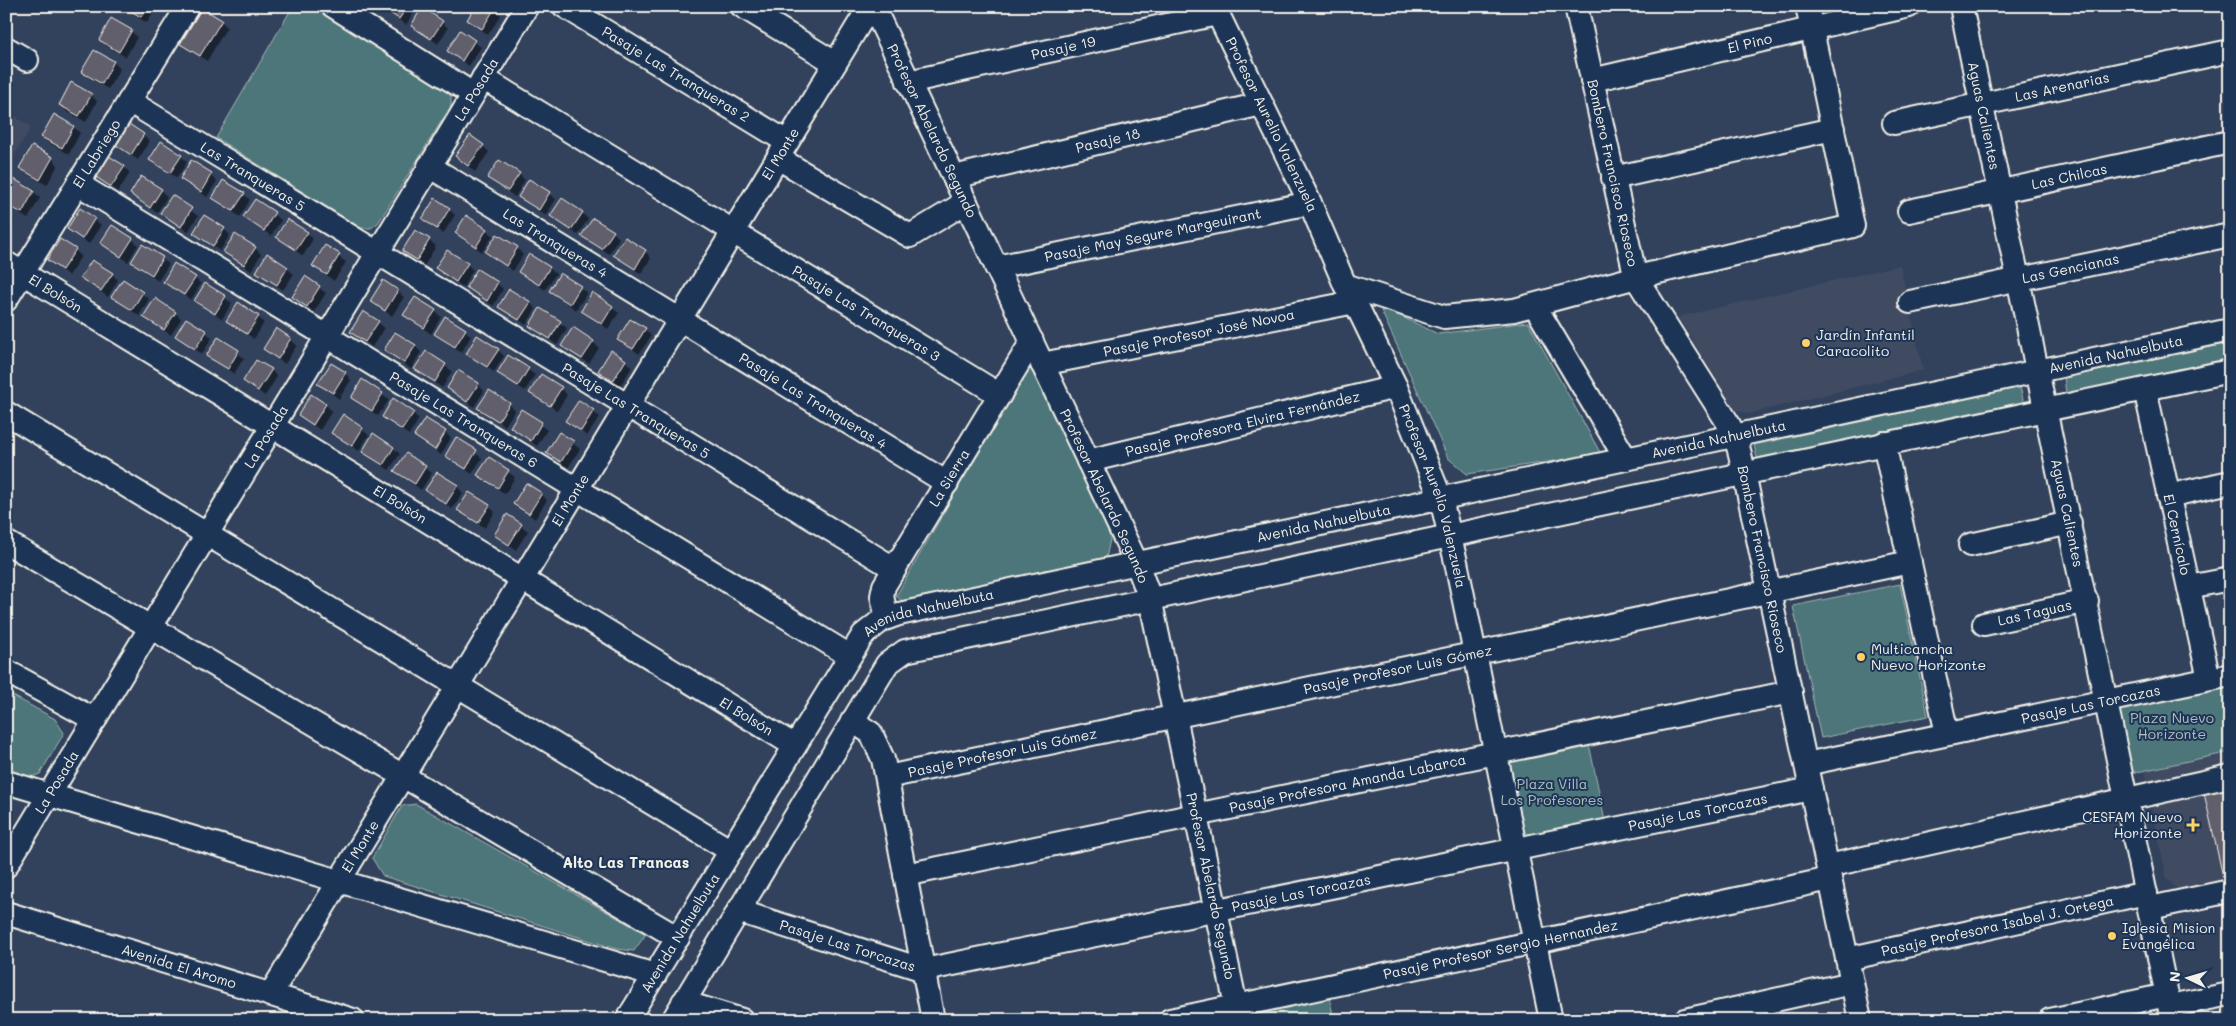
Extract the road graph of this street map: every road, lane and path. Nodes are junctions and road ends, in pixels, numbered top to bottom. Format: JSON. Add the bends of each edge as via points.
{"nodes":[{"id":1,"x":188,"y":6,"type":"edge"},
{"id":2,"x":333,"y":6,"type":"edge"},
{"id":3,"x":564,"y":6,"type":"edge"},
{"id":4,"x":742,"y":6,"type":"edge"},
{"id":5,"x":871,"y":6,"type":"edge"},
{"id":6,"x":1576,"y":6,"type":"edge"},
{"id":7,"x":1909,"y":6,"type":"edge"},
{"id":8,"x":1961,"y":6,"type":"edge"},
{"id":9,"x":526,"y":7,"type":"edge"},
{"id":10,"x":1216,"y":10,"type":"edge"},
{"id":11,"x":1809,"y":17,"type":"edge"},
{"id":12,"x":6,"y":48,"type":"edge"},
{"id":13,"x":2230,"y":51,"type":"edge"},
{"id":14,"x":27,"y":60,"type":"dead end"},
{"id":15,"x":835,"y":63,"type":"junction"},
{"id":16,"x":1592,"y":80,"type":"junction"},
{"id":17,"x":908,"y":82,"type":"junction"},
{"id":18,"x":478,"y":86,"type":"junction"},
{"id":19,"x":129,"y":101,"type":"junction"},
{"id":20,"x":1261,"y":104,"type":"junction"},
{"id":21,"x":1981,"y":104,"type":"junction"},
{"id":22,"x":1894,"y":123,"type":"dead end"},
{"id":23,"x":1833,"y":129,"type":"junction"},
{"id":24,"x":2230,"y":142,"type":"edge"},
{"id":25,"x":782,"y":150,"type":"junction"},
{"id":26,"x":429,"y":166,"type":"junction"},
{"id":27,"x":954,"y":177,"type":"junction"},
{"id":28,"x":1613,"y":178,"type":"junction"},
{"id":29,"x":78,"y":184,"type":"junction"},
{"id":30,"x":1998,"y":192,"type":"junction"},
{"id":31,"x":966,"y":202,"type":"junction"},
{"id":32,"x":1310,"y":203,"type":"junction"},
{"id":33,"x":1909,"y":211,"type":"dead end"},
{"id":34,"x":733,"y":231,"type":"junction"},
{"id":35,"x":2230,"y":235,"type":"edge"},
{"id":36,"x":377,"y":252,"type":"junction"},
{"id":37,"x":996,"y":267,"type":"junction"},
{"id":38,"x":14,"y":268,"type":"edge"},
{"id":39,"x":1637,"y":277,"type":"junction"},
{"id":40,"x":2017,"y":280,"type":"junction"},
{"id":41,"x":1350,"y":294,"type":"junction"},
{"id":42,"x":6,"y":300,"type":"edge"},
{"id":43,"x":1910,"y":302,"type":"dead end"},
{"id":44,"x":1535,"y":306,"type":"junction"},
{"id":45,"x":680,"y":319,"type":"junction"},
{"id":46,"x":2230,"y":330,"type":"edge"},
{"id":47,"x":326,"y":336,"type":"junction"},
{"id":48,"x":1032,"y":342,"type":"junction"},
{"id":49,"x":1042,"y":364,"type":"junction"},
{"id":50,"x":2038,"y":371,"type":"junction"},
{"id":51,"x":2230,"y":371,"type":"edge"},
{"id":52,"x":1396,"y":387,"type":"junction"},
{"id":53,"x":2145,"y":388,"type":"junction"},
{"id":54,"x":1000,"y":396,"type":"junction"},
{"id":55,"x":628,"y":405,"type":"junction"},
{"id":56,"x":2046,"y":409,"type":"junction"},
{"id":57,"x":6,"y":413,"type":"edge"},
{"id":58,"x":272,"y":426,"type":"junction"},
{"id":59,"x":1735,"y":436,"type":"junction"},
{"id":60,"x":1884,"y":443,"type":"junction"},
{"id":61,"x":1626,"y":459,"type":"junction"},
{"id":62,"x":1088,"y":461,"type":"junction"},
{"id":63,"x":1744,"y":473,"type":"junction"},
{"id":64,"x":947,"y":482,"type":"junction"},
{"id":65,"x":2230,"y":482,"type":"edge"},
{"id":66,"x":577,"y":489,"type":"junction"},
{"id":67,"x":2168,"y":496,"type":"junction"},
{"id":68,"x":1441,"y":499,"type":"junction"},
{"id":69,"x":2070,"y":523,"type":"junction"},
{"id":70,"x":207,"y":534,"type":"junction"},
{"id":71,"x":1450,"y":535,"type":"junction"},
{"id":72,"x":6,"y":542,"type":"edge"},
{"id":73,"x":1970,"y":545,"type":"dead end"},
{"id":74,"x":1910,"y":562,"type":"junction"},
{"id":75,"x":1137,"y":564,"type":"junction"},
{"id":76,"x":895,"y":569,"type":"junction"},
{"id":77,"x":2230,"y":578,"type":"edge"},
{"id":78,"x":522,"y":579,"type":"junction"},
{"id":79,"x":2189,"y":587,"type":"junction"},
{"id":80,"x":1770,"y":591,"type":"junction"},
{"id":81,"x":1150,"y":598,"type":"junction"},
{"id":82,"x":2087,"y":601,"type":"junction"},
{"id":83,"x":887,"y":618,"type":"junction"},
{"id":84,"x":1984,"y":624,"type":"dead end"},
{"id":85,"x":150,"y":627,"type":"junction"},
{"id":86,"x":1475,"y":654,"type":"junction"},
{"id":87,"x":850,"y":656,"type":"junction"},
{"id":88,"x":6,"y":670,"type":"edge"},
{"id":89,"x":2219,"y":677,"type":"edge"},
{"id":90,"x":457,"y":685,"type":"junction"},
{"id":91,"x":1791,"y":692,"type":"junction"},
{"id":92,"x":2108,"y":700,"type":"junction"},
{"id":93,"x":1174,"y":717,"type":"junction"},
{"id":94,"x":95,"y":720,"type":"junction"},
{"id":95,"x":852,"y":721,"type":"junction"},
{"id":96,"x":1947,"y":734,"type":"junction"},
{"id":97,"x":795,"y":746,"type":"junction"},
{"id":98,"x":1496,"y":753,"type":"junction"},
{"id":99,"x":1806,"y":764,"type":"junction"},
{"id":100,"x":402,"y":775,"type":"junction"},
{"id":101,"x":2230,"y":776,"type":"edge"},
{"id":102,"x":887,"y":777,"type":"junction"},
{"id":103,"x":6,"y":782,"type":"edge"},
{"id":104,"x":1811,"y":789,"type":"junction"},
{"id":105,"x":48,"y":795,"type":"junction"},
{"id":106,"x":2128,"y":799,"type":"junction"},
{"id":107,"x":1196,"y":815,"type":"junction"},
{"id":108,"x":1516,"y":849,"type":"junction"},
{"id":109,"x":731,"y":851,"type":"junction"},
{"id":110,"x":6,"y":866,"type":"edge"},
{"id":111,"x":1829,"y":872,"type":"junction"},
{"id":112,"x":905,"y":875,"type":"junction"},
{"id":113,"x":337,"y":880,"type":"junction"},
{"id":114,"x":2230,"y":892,"type":"edge"},
{"id":115,"x":2148,"y":901,"type":"junction"},
{"id":116,"x":1216,"y":910,"type":"junction"},
{"id":117,"x":738,"y":911,"type":"junction"},
{"id":118,"x":6,"y":913,"type":"edge"},
{"id":119,"x":678,"y":938,"type":"junction"},
{"id":120,"x":1535,"y":943,"type":"junction"},
{"id":121,"x":1847,"y":959,"type":"junction"},
{"id":122,"x":924,"y":970,"type":"junction"},
{"id":123,"x":655,"y":975,"type":"junction"},
{"id":124,"x":1852,"y":983,"type":"junction"},
{"id":125,"x":2230,"y":994,"type":"edge"},
{"id":126,"x":270,"y":995,"type":"junction"},
{"id":127,"x":2170,"y":1007,"type":"edge"},
{"id":128,"x":678,"y":1011,"type":"edge"},
{"id":129,"x":1238,"y":1013,"type":"edge"},
{"id":130,"x":353,"y":1020,"type":"edge"},
{"id":131,"x":627,"y":1020,"type":"edge"},
{"id":132,"x":742,"y":1020,"type":"edge"},
{"id":133,"x":933,"y":1020,"type":"edge"},
{"id":134,"x":1170,"y":1020,"type":"edge"},
{"id":135,"x":1551,"y":1020,"type":"edge"},
{"id":136,"x":1685,"y":1020,"type":"edge"},
{"id":137,"x":1860,"y":1020,"type":"edge"},
{"id":138,"x":2050,"y":1020,"type":"edge"}],
"edges":[{"from":1,"to":19,"type":"street","name":"El Labriego"},
{"from":2,"to":18,"type":"street","name":"Pasaje Las Tranqueras 3"},
{"from":3,"to":25,"type":"street","name":"Pasaje Las Tranqueras 2"},
{"from":4,"to":15,"type":"street"},
{"from":5,"to":15,"type":"street","name":"El Monte"},
{"from":5,"to":17,"type":"street","name":"Profesor Abelardo Segundo"},
{"from":6,"to":16,"type":"street","name":"Bombero Francisco Rioseco"},
{"from":7,"to":11,"type":"street","name":"El Pino"},
{"from":8,"to":21,"type":"street","name":"Aguas Calientes"},
{"from":9,"to":18,"type":"street","name":"La Posada"},
{"from":10,"to":17,"type":"street","name":"Pasaje 19"},
{"from":10,"to":20,"type":"street","name":"Profesor Aurelio Valenzuela"},
{"from":11,"to":16,"type":"street","name":"El Pino"},
{"from":11,"to":23,"type":"street"},
{"from":12,"to":14,"type":"street"},
{"from":13,"to":21,"type":"street","name":"Las Arenarias"},
{"from":15,"to":25,"type":"street","name":"El Monte"},
{"from":16,"to":28,"type":"street","name":"Bombero Francisco Rioseco"},
{"from":17,"to":27,"type":"street","name":"Profesor Abelardo Segundo"},
{"from":18,"to":26,"type":"street","name":"La Posada"},
{"from":18,"to":34,"type":"street","name":"Pasaje Las Tranqueras 3"},
{"from":19,"to":29,"type":"street","name":"El Labriego"},
{"from":19,"to":36,"type":"street","name":"Las Tranqueras 5"},
{"from":20,"to":27,"type":"street","name":"Pasaje 18"},
{"from":20,"to":32,"type":"street","name":"Profesor Aurelio Valenzuela"},
{"from":21,"to":22,"type":"street","name":"Las Arenarias"},
{"from":21,"to":30,"type":"street","name":"Aguas Calientes"},
{"from":23,"to":28,"type":"street"},
{"from":23,"to":39,"type":"street","name":"Pasaje Profesor José Novoa","via":[[1853,226]]},
{"from":24,"to":30,"type":"street","name":"Las Chilcas"},
{"from":25,"to":31,"type":"street","name":"Pasaje Las Tranqueras 2","via":[[910,236]]},
{"from":25,"to":34,"type":"street","name":"El Monte"},
{"from":26,"to":36,"type":"street","name":"La Posada"},
{"from":26,"to":45,"type":"street","name":"Las Tranqueras 4"},
{"from":27,"to":31,"type":"street","name":"Profesor Abelardo Segundo"},
{"from":28,"to":39,"type":"street","name":"Bombero Francisco Rioseco","via":[[1629,255]]},
{"from":29,"to":38,"type":"street","name":"El Labriego"},
{"from":29,"to":47,"type":"street","name":"Pasaje Las Tranqueras 6"},
{"from":30,"to":33,"type":"street","name":"Las Chilcas"},
{"from":30,"to":40,"type":"street","name":"Aguas Calientes"},
{"from":31,"to":37,"type":"street","name":"Profesor Abelardo Segundo"},
{"from":32,"to":37,"type":"street","name":"Pasaje May Segure Margeuirant"},
{"from":32,"to":41,"type":"street","name":"Profesor Aurelio Valenzuela"},
{"from":34,"to":45,"type":"street","name":"El Monte"},
{"from":34,"to":54,"type":"street","name":"Pasaje Las Tranqueras 3"},
{"from":35,"to":40,"type":"street","name":"Las Gencianas"},
{"from":36,"to":47,"type":"street","name":"La Posada"},
{"from":36,"to":55,"type":"street","name":"Pasaje Las Tranqueras 5"},
{"from":37,"to":48,"type":"street","name":"Profesor Abelardo Segundo"},
{"from":38,"to":42,"type":"street","name":"El Labriego"},
{"from":38,"to":58,"type":"street","name":"El Bolsón"},
{"from":39,"to":44,"type":"street","name":"Pasaje Profesor José Novoa"},
{"from":39,"to":59,"type":"street","name":"Bombero Francisco Rioseco"},
{"from":40,"to":43,"type":"street","name":"Las Gencianas"},
{"from":40,"to":50,"type":"street","name":"Aguas Calientes"},
{"from":41,"to":44,"type":"street","name":"Pasaje Profesor José Novoa","via":[[1444,317]]},
{"from":41,"to":49,"type":"street","name":"Pasaje Profesor José Novoa"},
{"from":41,"to":52,"type":"street","name":"Profesor Aurelio Valenzuela"},
{"from":44,"to":61,"type":"street"},
{"from":45,"to":55,"type":"street","name":"El Monte"},
{"from":45,"to":64,"type":"street","name":"Pasaje Las Tranqueras 4"},
{"from":46,"to":50,"type":"street","name":"Avenida Nahuelbuta"},
{"from":47,"to":58,"type":"street","name":"La Posada"},
{"from":47,"to":66,"type":"street","name":"Pasaje Las Tranqueras 6"},
{"from":48,"to":49,"type":"street","name":"Profesor Abelardo Segundo"},
{"from":48,"to":54,"type":"street","name":"La Sierra"},
{"from":49,"to":62,"type":"street","name":"Profesor Abelardo Segundo"},
{"from":50,"to":56,"type":"street","name":"Aguas Calientes"},
{"from":50,"to":59,"type":"street","name":"Avenida Nahuelbuta"},
{"from":51,"to":53,"type":"street","name":"Avenida Nahuelbuta"},
{"from":52,"to":62,"type":"street","name":"Pasaje Profesora Elvira Fernández"},
{"from":52,"to":68,"type":"street","name":"Profesor Aurelio Valenzuela"},
{"from":53,"to":56,"type":"street","name":"Avenida Nahuelbuta"},
{"from":53,"to":67,"type":"street","name":"El Cernícalo"},
{"from":54,"to":64,"type":"street","name":"La Sierra"},
{"from":55,"to":66,"type":"street","name":"El Monte"},
{"from":55,"to":76,"type":"street","name":"Pasaje Las Tranqueras 5"},
{"from":56,"to":60,"type":"street","name":"Avenida Nahuelbuta"},
{"from":56,"to":69,"type":"street","name":"Aguas Calientes"},
{"from":57,"to":70,"type":"street"},
{"from":58,"to":70,"type":"street","name":"La Posada"},
{"from":58,"to":78,"type":"street","name":"El Bolsón"},
{"from":59,"to":61,"type":"street","name":"Avenida Nahuelbuta"},
{"from":59,"to":63,"type":"street","name":"Bombero Francisco Rioseco"},
{"from":60,"to":63,"type":"street","name":"Avenida Nahuelbuta"},
{"from":60,"to":74,"type":"street"},
{"from":61,"to":68,"type":"street","name":"Avenida Nahuelbuta"},
{"from":62,"to":75,"type":"street","name":"Profesor Abelardo Segundo"},
{"from":63,"to":71,"type":"street","name":"Avenida Nahuelbuta"},
{"from":63,"to":80,"type":"street","name":"Bombero Francisco Rioseco"},
{"from":64,"to":76,"type":"street","name":"La Sierra"},
{"from":65,"to":67,"type":"street"},
{"from":66,"to":78,"type":"street","name":"El Monte"},
{"from":66,"to":87,"type":"street","name":"Pasaje Las Tranqueras 6"},
{"from":67,"to":79,"type":"street","name":"El Cernícalo"},
{"from":68,"to":71,"type":"street","name":"Profesor Aurelio Valenzuela"},
{"from":68,"to":75,"type":"street","name":"Avenida Nahuelbuta"},
{"from":69,"to":73,"type":"street"},
{"from":69,"to":82,"type":"street","name":"Aguas Calientes"},
{"from":70,"to":85,"type":"street","name":"La Posada"},
{"from":70,"to":90,"type":"street"},
{"from":71,"to":81,"type":"street","name":"Avenida Nahuelbuta"},
{"from":71,"to":86,"type":"street","name":"Profesor Aurelio Valenzuela"},
{"from":72,"to":85,"type":"street"},
{"from":74,"to":80,"type":"street","name":"Pasaje Profesor Luis Gómez"},
{"from":74,"to":96,"type":"street"},
{"from":75,"to":81,"type":"street","name":"Profesor Abelardo Segundo"},
{"from":75,"to":83,"type":"street","name":"Avenida Nahuelbuta"},
{"from":76,"to":83,"type":"street","name":"La Sierra","via":[[884,586],[882,596]]},
{"from":77,"to":79,"type":"street"},
{"from":78,"to":90,"type":"street","name":"El Monte"},
{"from":78,"to":97,"type":"street","name":"El Bolsón"},
{"from":79,"to":89,"type":"street","name":"El Cernícalo"},
{"from":80,"to":86,"type":"street","name":"Pasaje Profesor Luis Gómez"},
{"from":80,"to":91,"type":"street","name":"Bombero Francisco Rioseco"},
{"from":81,"to":93,"type":"street","name":"Profesor Abelardo Segundo"},
{"from":81,"to":95,"type":"street","name":"Avenida Nahuelbuta","via":[[905,651],[887,664]]},
{"from":82,"to":84,"type":"street","name":"Las Taguas"},
{"from":82,"to":92,"type":"street","name":"Aguas Calientes"},
{"from":83,"to":87,"type":"street","name":"Avenida Nahuelbuta","via":[[863,635]]},
{"from":85,"to":94,"type":"street","name":"La Posada"},
{"from":85,"to":100,"type":"street"},
{"from":86,"to":93,"type":"street","name":"Pasaje Profesor Luis Gómez"},
{"from":86,"to":98,"type":"street","name":"Profesor Aurelio Valenzuela"},
{"from":87,"to":97,"type":"street","name":"Avenida Nahuelbuta"},
{"from":88,"to":94,"type":"street"},
{"from":89,"to":92,"type":"street","name":"Pasaje Las Torcazas"},
{"from":90,"to":100,"type":"street","name":"El Monte"},
{"from":90,"to":109,"type":"street"},
{"from":91,"to":98,"type":"street","name":"Pasaje Profesora Amanda Labarca"},
{"from":91,"to":99,"type":"street","name":"Bombero Francisco Rioseco"},
{"from":92,"to":96,"type":"street","name":"Pasaje Las Torcazas"},
{"from":92,"to":106,"type":"street","name":"Aguas Calientes"},
{"from":93,"to":102,"type":"street","name":"Pasaje Profesor Luis Gómez"},
{"from":93,"to":107,"type":"street","name":"Profesor Abelardo Segundo"},
{"from":94,"to":105,"type":"street","name":"La Posada"},
{"from":95,"to":102,"type":"street","via":[[871,732]]},
{"from":95,"to":117,"type":"street","name":"Avenida Nahuelbuta"},
{"from":96,"to":99,"type":"street","name":"Pasaje Las Torcazas"},
{"from":97,"to":109,"type":"street","name":"Avenida Nahuelbuta"},
{"from":98,"to":107,"type":"street","name":"Pasaje Profesora Amanda Labarca"},
{"from":98,"to":108,"type":"street","name":"Profesor Aurelio Valenzuela"},
{"from":99,"to":104,"type":"street","name":"Bombero Francisco Rioseco"},
{"from":100,"to":113,"type":"street","name":"El Monte"},
{"from":100,"to":119,"type":"street"},
{"from":101,"to":106,"type":"street","name":"Pasaje Profesor Sergio Hernandez"},
{"from":102,"to":112,"type":"street"},
{"from":103,"to":105,"type":"street"},
{"from":104,"to":108,"type":"street","name":"Pasaje Las Torcazas"},
{"from":104,"to":111,"type":"street","name":"Bombero Francisco Rioseco"},
{"from":105,"to":110,"type":"street","name":"La Posada"},
{"from":105,"to":113,"type":"street"},
{"from":106,"to":111,"type":"street","name":"Pasaje Profesor Sergio Hernandez"},
{"from":106,"to":115,"type":"street","name":"Aguas Calientes"},
{"from":107,"to":112,"type":"street","name":"Pasaje Profesora Amanda Labarca"},
{"from":107,"to":116,"type":"street","name":"Profesor Abelardo Segundo"},
{"from":108,"to":116,"type":"street","name":"Pasaje Las Torcazas"},
{"from":108,"to":120,"type":"street","name":"Profesor Aurelio Valenzuela"},
{"from":109,"to":119,"type":"street","name":"Avenida Nahuelbuta"},
{"from":111,"to":120,"type":"street","name":"Pasaje Profesor Sergio Hernandez"},
{"from":111,"to":121,"type":"street","name":"Bombero Francisco Rioseco"},
{"from":112,"to":122,"type":"street"},
{"from":113,"to":123,"type":"street"},
{"from":113,"to":126,"type":"street","name":"El Monte"},
{"from":114,"to":115,"type":"street","name":"Pasaje Profesora Isabel J. Ortega"},
{"from":115,"to":121,"type":"street","name":"Pasaje Profesora Isabel J. Ortega"},
{"from":115,"to":127,"type":"street","name":"Aguas Calientes"},
{"from":116,"to":122,"type":"street","name":"Pasaje Las Torcazas"},
{"from":116,"to":129,"type":"street","name":"Profesor Abelardo Segundo"},
{"from":117,"to":122,"type":"street","name":"Pasaje Las Torcazas"},
{"from":117,"to":128,"type":"street","name":"Avenida Nahuelbuta"},
{"from":118,"to":126,"type":"street","name":"Avenida El Aromo"},
{"from":119,"to":123,"type":"street","name":"Avenida Nahuelbuta"},
{"from":120,"to":129,"type":"street","name":"Pasaje Profesor Sergio Hernandez"},
{"from":120,"to":135,"type":"street","name":"Profesor Aurelio Valenzuela"},
{"from":121,"to":124,"type":"street","name":"Bombero Francisco Rioseco"},
{"from":122,"to":133,"type":"street"},
{"from":123,"to":131,"type":"street","name":"Avenida Nahuelbuta"},
{"from":124,"to":136,"type":"street"},
{"from":124,"to":137,"type":"street","name":"Bombero Francisco Rioseco"},
{"from":125,"to":127,"type":"street"},
{"from":126,"to":130,"type":"street","name":"Avenida El Aromo"},
{"from":127,"to":138,"type":"street"},
{"from":128,"to":132,"type":"street"},
{"from":129,"to":134,"type":"street","name":"Pasaje Profesor Sergio Hernandez"}]}
